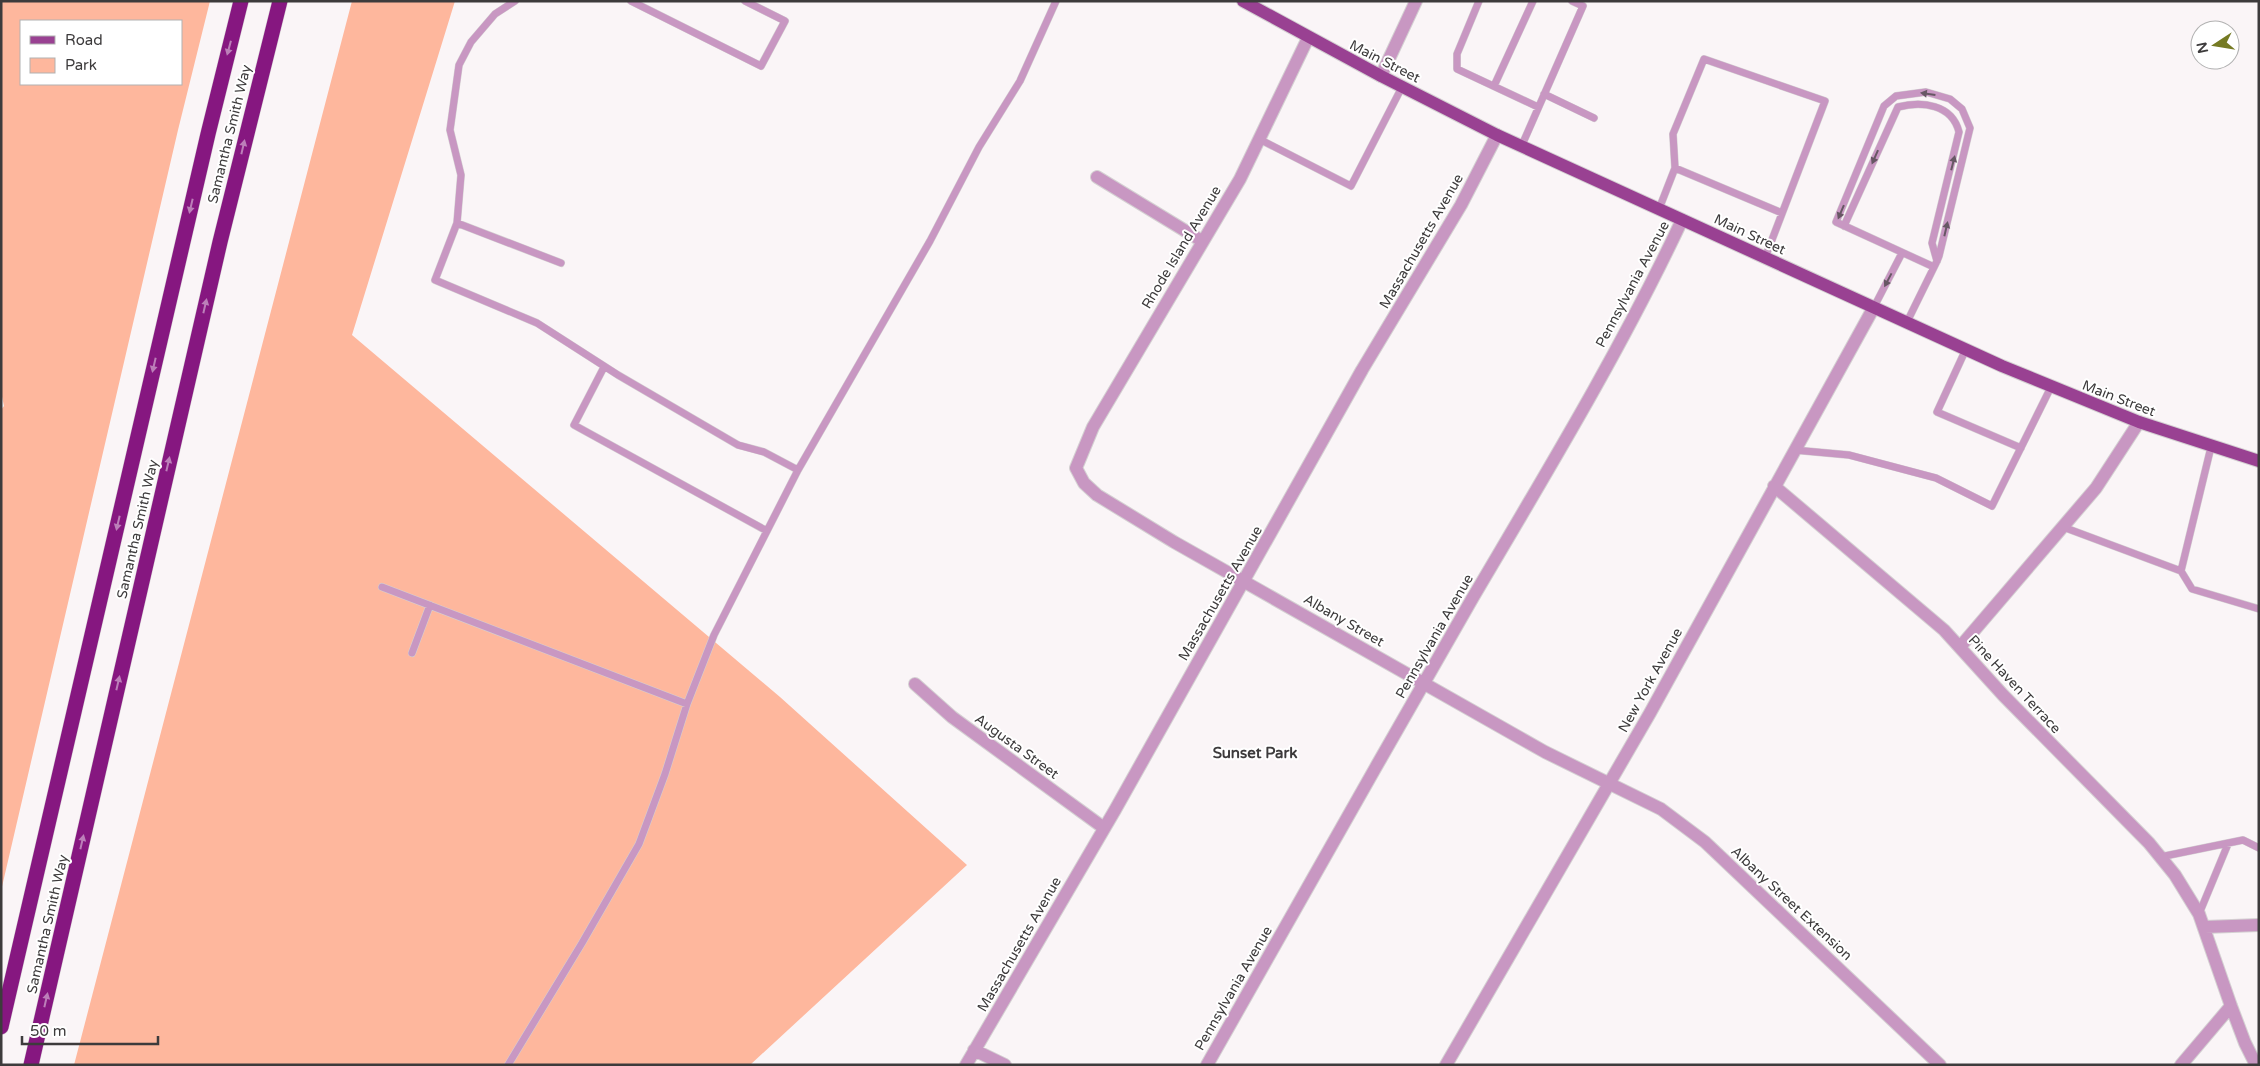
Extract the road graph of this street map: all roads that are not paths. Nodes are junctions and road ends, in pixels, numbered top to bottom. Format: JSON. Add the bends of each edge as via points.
{"nodes":[{"id":1,"x":241,"y":1,"type":"edge"},
{"id":2,"x":280,"y":1,"type":"edge"},
{"id":3,"x":515,"y":1,"type":"edge"},
{"id":4,"x":631,"y":1,"type":"edge"},
{"id":5,"x":745,"y":1,"type":"edge"},
{"id":6,"x":1056,"y":1,"type":"edge"},
{"id":7,"x":1243,"y":1,"type":"edge"},
{"id":8,"x":1416,"y":1,"type":"edge"},
{"id":9,"x":1478,"y":1,"type":"edge"},
{"id":10,"x":1533,"y":1,"type":"edge"},
{"id":11,"x":1572,"y":1,"type":"edge"},
{"id":12,"x":1308,"y":38,"type":"junction"},
{"id":13,"x":1381,"y":76,"type":"junction"},
{"id":14,"x":1494,"y":86,"type":"junction"},
{"id":15,"x":1402,"y":87,"type":"junction"},
{"id":16,"x":1544,"y":94,"type":"junction"},
{"id":17,"x":1538,"y":107,"type":"junction"},
{"id":18,"x":1594,"y":118,"type":"dead end"},
{"id":19,"x":1497,"y":135,"type":"junction"},
{"id":20,"x":1259,"y":139,"type":"junction"},
{"id":21,"x":1522,"y":145,"type":"junction"},
{"id":22,"x":1675,"y":168,"type":"junction"},
{"id":23,"x":1097,"y":177,"type":"dead end"},
{"id":24,"x":1659,"y":209,"type":"junction"},
{"id":25,"x":1782,"y":213,"type":"junction"},
{"id":26,"x":1682,"y":220,"type":"junction"},
{"id":27,"x":457,"y":223,"type":"junction"},
{"id":28,"x":1844,"y":226,"type":"junction"},
{"id":29,"x":1202,"y":241,"type":"junction"},
{"id":30,"x":1902,"y":253,"type":"junction"},
{"id":31,"x":1765,"y":258,"type":"junction"},
{"id":32,"x":561,"y":263,"type":"dead end"},
{"id":33,"x":1935,"y":264,"type":"junction"},
{"id":34,"x":1874,"y":307,"type":"junction"},
{"id":35,"x":1907,"y":322,"type":"junction"},
{"id":36,"x":1966,"y":349,"type":"junction"},
{"id":37,"x":604,"y":366,"type":"junction"},
{"id":38,"x":2051,"y":387,"type":"junction"},
{"id":39,"x":2139,"y":422,"type":"junction"},
{"id":40,"x":2211,"y":447,"type":"junction"},
{"id":41,"x":2021,"y":448,"type":"junction"},
{"id":42,"x":1794,"y":450,"type":"junction"},
{"id":43,"x":2259,"y":461,"type":"edge"},
{"id":44,"x":1076,"y":468,"type":"joint"},
{"id":45,"x":798,"y":470,"type":"junction"},
{"id":46,"x":1774,"y":486,"type":"junction"},
{"id":47,"x":2062,"y":527,"type":"junction"},
{"id":48,"x":767,"y":531,"type":"junction"},
{"id":49,"x":2181,"y":571,"type":"junction"},
{"id":50,"x":1244,"y":582,"type":"junction"},
{"id":51,"x":382,"y":587,"type":"dead end"},
{"id":52,"x":430,"y":605,"type":"junction"},
{"id":53,"x":2259,"y":609,"type":"edge"},
{"id":54,"x":1960,"y":647,"type":"junction"},
{"id":55,"x":412,"y":653,"type":"dead end"},
{"id":56,"x":915,"y":684,"type":"dead end"},
{"id":57,"x":1425,"y":684,"type":"junction"},
{"id":58,"x":687,"y":704,"type":"junction"},
{"id":59,"x":1608,"y":784,"type":"junction"},
{"id":60,"x":1104,"y":828,"type":"junction"},
{"id":61,"x":2228,"y":844,"type":"junction"},
{"id":62,"x":2259,"y":848,"type":"edge"},
{"id":63,"x":2160,"y":857,"type":"junction"},
{"id":64,"x":2199,"y":914,"type":"junction"},
{"id":65,"x":2259,"y":925,"type":"edge"},
{"id":66,"x":2205,"y":927,"type":"junction"},
{"id":67,"x":2231,"y":1006,"type":"junction"},
{"id":68,"x":1,"y":1027,"type":"edge"},
{"id":69,"x":974,"y":1050,"type":"junction"},
{"id":70,"x":31,"y":1065,"type":"edge"},
{"id":71,"x":508,"y":1065,"type":"edge"},
{"id":72,"x":966,"y":1065,"type":"edge"},
{"id":73,"x":1005,"y":1065,"type":"edge"},
{"id":74,"x":1206,"y":1065,"type":"edge"},
{"id":75,"x":1446,"y":1065,"type":"edge"},
{"id":76,"x":1940,"y":1065,"type":"edge"},
{"id":77,"x":2181,"y":1065,"type":"edge"},
{"id":78,"x":2256,"y":1065,"type":"edge"}],
"edges":[{"from":1,"to":68,"type":"highway","name":"Samantha Smith Way","one_way":true},
{"from":70,"to":2,"type":"highway","name":"Samantha Smith Way","one_way":true,"via":[[182,406]]},
{"from":3,"to":27,"type":"lane","via":[[495,14],[471,42],[459,65],[450,130],[461,174]]},
{"from":4,"to":5,"type":"lane","via":[[761,66],[784,21]]},
{"from":6,"to":45,"type":"lane","via":[[1020,81],[979,147],[930,241]]},
{"from":7,"to":12,"type":"main road","name":"Main Street"},
{"from":8,"to":13,"type":"street"},
{"from":9,"to":14,"type":"lane","via":[[1457,54],[1457,69]]},
{"from":10,"to":14,"type":"lane"},
{"from":11,"to":16,"type":"lane","via":[[1583,6]]},
{"from":12,"to":13,"type":"main road","name":"Main Street"},
{"from":12,"to":20,"type":"street","name":"Rhode Island Avenue"},
{"from":13,"to":15,"type":"main road","name":"Main Street"},
{"from":14,"to":17,"type":"lane"},
{"from":15,"to":19,"type":"main road","name":"Main Street"},
{"from":15,"to":20,"type":"lane","via":[[1351,186]]},
{"from":16,"to":17,"type":"lane"},
{"from":16,"to":18,"type":"lane"},
{"from":17,"to":21,"type":"lane"},
{"from":19,"to":21,"type":"main road","name":"Main Street"},
{"from":19,"to":50,"type":"street","name":"Massachusetts Avenue","via":[[1461,205],[1362,370]]},
{"from":20,"to":29,"type":"street","name":"Rhode Island Avenue","via":[[1240,179]]},
{"from":21,"to":24,"type":"main road","name":"Main Street"},
{"from":22,"to":24,"type":"lane"},
{"from":22,"to":25,"type":"lane"},
{"from":22,"to":25,"type":"lane","via":[[1673,134],[1704,59],[1825,101]]},
{"from":23,"to":29,"type":"street"},
{"from":24,"to":26,"type":"main road","name":"Main Street"},
{"from":25,"to":31,"type":"lane"},
{"from":26,"to":31,"type":"main road","name":"Main Street"},
{"from":26,"to":57,"type":"street","name":"Pennsylvania Avenue","via":[[1659,270],[1597,382]]},
{"from":27,"to":32,"type":"lane"},
{"from":27,"to":37,"type":"lane","via":[[435,280],[536,324]]},
{"from":28,"to":30,"type":"lane"},
{"from":33,"to":28,"type":"lane","one_way":true,"via":[[1932,243],[1959,132],[1957,122],[1949,113],[1927,104],[1898,107]]},
{"from":33,"to":28,"type":"lane","one_way":true,"via":[[1970,128],[1962,109],[1950,99],[1926,92],[1896,96],[1884,106],[1836,222]]},
{"from":29,"to":44,"type":"street","name":"Rhode Island Avenue","via":[[1110,395]]},
{"from":30,"to":33,"type":"lane"},
{"from":30,"to":34,"type":"lane","one_way":true},
{"from":31,"to":34,"type":"main road","name":"Main Street"},
{"from":33,"to":35,"type":"lane"},
{"from":34,"to":35,"type":"main road","name":"Main Street"},
{"from":34,"to":42,"type":"street","name":"New York Avenue"},
{"from":35,"to":36,"type":"main road","name":"Main Street"},
{"from":36,"to":38,"type":"main road","name":"Main Street"},
{"from":36,"to":41,"type":"lane","via":[[1937,412]]},
{"from":37,"to":45,"type":"lane","via":[[738,445],[764,452]]},
{"from":37,"to":48,"type":"lane","via":[[574,425]]},
{"from":38,"to":39,"type":"main road","name":"Main Street"},
{"from":38,"to":41,"type":"lane"},
{"from":39,"to":40,"type":"main road","name":"Main Street"},
{"from":39,"to":47,"type":"street","via":[[2096,488]]},
{"from":40,"to":43,"type":"main road","name":"Main Street"},
{"from":40,"to":49,"type":"lane"},
{"from":41,"to":42,"type":"lane","via":[[1992,506],[1936,478],[1849,455]]},
{"from":42,"to":46,"type":"street","name":"New York Avenue"},
{"from":44,"to":50,"type":"street","name":"Albany Street","via":[[1084,483],[1097,495]]},
{"from":45,"to":48,"type":"lane"},
{"from":46,"to":54,"type":"street","name":"Pine Haven Terrace"},
{"from":46,"to":59,"type":"street","name":"New York Avenue"},
{"from":47,"to":49,"type":"lane"},
{"from":47,"to":54,"type":"street"},
{"from":48,"to":58,"type":"lane","via":[[714,635]]},
{"from":49,"to":53,"type":"lane","via":[[2192,589]]},
{"from":50,"to":57,"type":"street","name":"Albany Street"},
{"from":50,"to":60,"type":"street","name":"Massachusetts Avenue"},
{"from":51,"to":52,"type":"lane"},
{"from":52,"to":55,"type":"lane"},
{"from":52,"to":58,"type":"lane"},
{"from":54,"to":63,"type":"street","name":"Pine Haven Terrace"},
{"from":56,"to":60,"type":"street","name":"Augusta Street","via":[[952,717]]},
{"from":57,"to":59,"type":"street","name":"Albany Street"},
{"from":57,"to":74,"type":"street","name":"Pennsylvania Avenue"},
{"from":58,"to":71,"type":"lane","via":[[639,844]]},
{"from":59,"to":75,"type":"street","name":"New York Avenue"},
{"from":59,"to":76,"type":"street","name":"Albany Street Extension","via":[[1661,809],[1705,842]]},
{"from":60,"to":69,"type":"street","name":"Massachusetts Avenue"},
{"from":61,"to":62,"type":"lane","via":[[2244,840]]},
{"from":61,"to":63,"type":"lane"},
{"from":61,"to":64,"type":"lane"},
{"from":63,"to":64,"type":"street","name":"Pine Haven Terrace"},
{"from":64,"to":66,"type":"street","name":"Pine Haven Terrace"},
{"from":65,"to":66,"type":"street"},
{"from":66,"to":67,"type":"street","name":"Pine Haven Terrace"},
{"from":67,"to":77,"type":"street"},
{"from":67,"to":78,"type":"street","name":"Pine Haven Terrace"},
{"from":69,"to":72,"type":"street","name":"Massachusetts Avenue"},
{"from":69,"to":73,"type":"street"}]}
